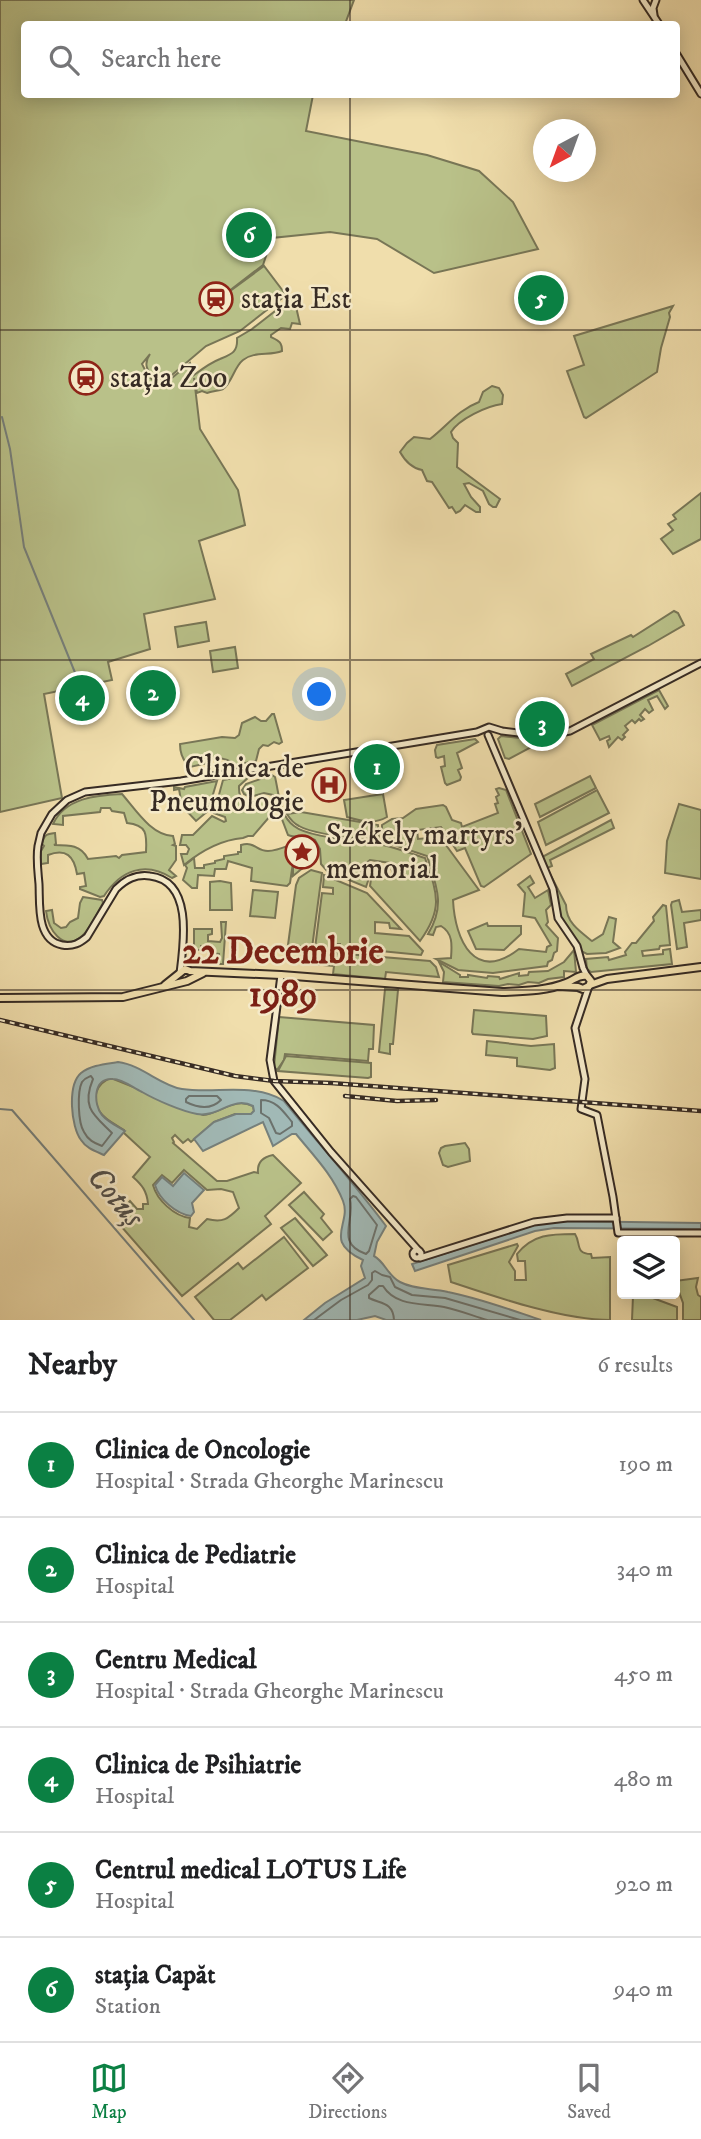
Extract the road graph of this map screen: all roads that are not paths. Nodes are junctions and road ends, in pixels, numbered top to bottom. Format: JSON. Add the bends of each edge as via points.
{"nodes":[{"id":1,"x":650,"y":1,"type":"edge"},
{"id":2,"x":657,"y":21,"type":"edge"},
{"id":3,"x":658,"y":21,"type":"edge"},
{"id":4,"x":680,"y":58,"type":"edge"},
{"id":5,"x":701,"y":94,"type":"edge"},
{"id":6,"x":701,"y":663,"type":"edge"},
{"id":7,"x":489,"y":732,"type":"junction"},
{"id":8,"x":183,"y":953,"type":"junction"},
{"id":9,"x":580,"y":958,"type":"junction"},
{"id":10,"x":701,"y":967,"type":"edge"},
{"id":11,"x":180,"y":973,"type":"junction"},
{"id":12,"x":189,"y":975,"type":"junction"},
{"id":13,"x":281,"y":975,"type":"junction"},
{"id":14,"x":587,"y":976,"type":"junction"},
{"id":15,"x":578,"y":977,"type":"junction"},
{"id":16,"x":607,"y":979,"type":"junction"},
{"id":17,"x":165,"y":985,"type":"junction"},
{"id":18,"x":558,"y":986,"type":"junction"},
{"id":19,"x":589,"y":986,"type":"junction"},
{"id":20,"x":579,"y":987,"type":"junction"},
{"id":21,"x":0,"y":998,"type":"edge"},
{"id":22,"x":584,"y":1001,"type":"junction"},
{"id":23,"x":617,"y":1220,"type":"junction"},
{"id":24,"x":701,"y":1233,"type":"edge"}],
"edges":[{"from":1,"to":2,"type":"street"},
{"from":1,"to":3,"type":"street"},
{"from":4,"to":5,"type":"street"},
{"from":6,"to":7,"type":"street","via":[[570,731],[544,736]]},
{"from":7,"to":8,"type":"street","via":[[85,792],[64,803],[40,833],[37,846],[41,919],[47,936],[61,945],[80,943],[116,888],[136,876],[149,876],[169,883],[178,894]]},
{"from":7,"to":9,"type":"street","via":[[553,889],[558,918]]},
{"from":8,"to":11,"type":"street"},
{"from":8,"to":12,"type":"street"},
{"from":9,"to":14,"type":"street"},
{"from":9,"to":15,"type":"street"},
{"from":10,"to":16,"type":"main road"},
{"from":11,"to":12,"type":"main road","via":[[180,978]]},
{"from":11,"to":17,"type":"main road"},
{"from":12,"to":13,"type":"main road","via":[[208,971]]},
{"from":12,"to":17,"type":"main road"},
{"from":13,"to":18,"type":"main road","via":[[502,992]]},
{"from":13,"to":23,"type":"street","via":[[270,1060],[276,1084],[420,1255],[534,1222]]},
{"from":14,"to":15,"type":"main road"},
{"from":14,"to":16,"type":"main road"},
{"from":14,"to":19,"type":"main road"},
{"from":15,"to":18,"type":"main road"},
{"from":15,"to":20,"type":"main road"},
{"from":16,"to":19,"type":"main road"},
{"from":17,"to":21,"type":"main road","via":[[110,998]]},
{"from":18,"to":20,"type":"main road"},
{"from":19,"to":20,"type":"main road"},
{"from":19,"to":22,"type":"street"},
{"from":20,"to":22,"type":"street"},
{"from":22,"to":23,"type":"street","via":[[575,1028],[585,1079],[581,1109],[597,1115]]},
{"from":23,"to":24,"type":"street","via":[[618,1231]]}]}
